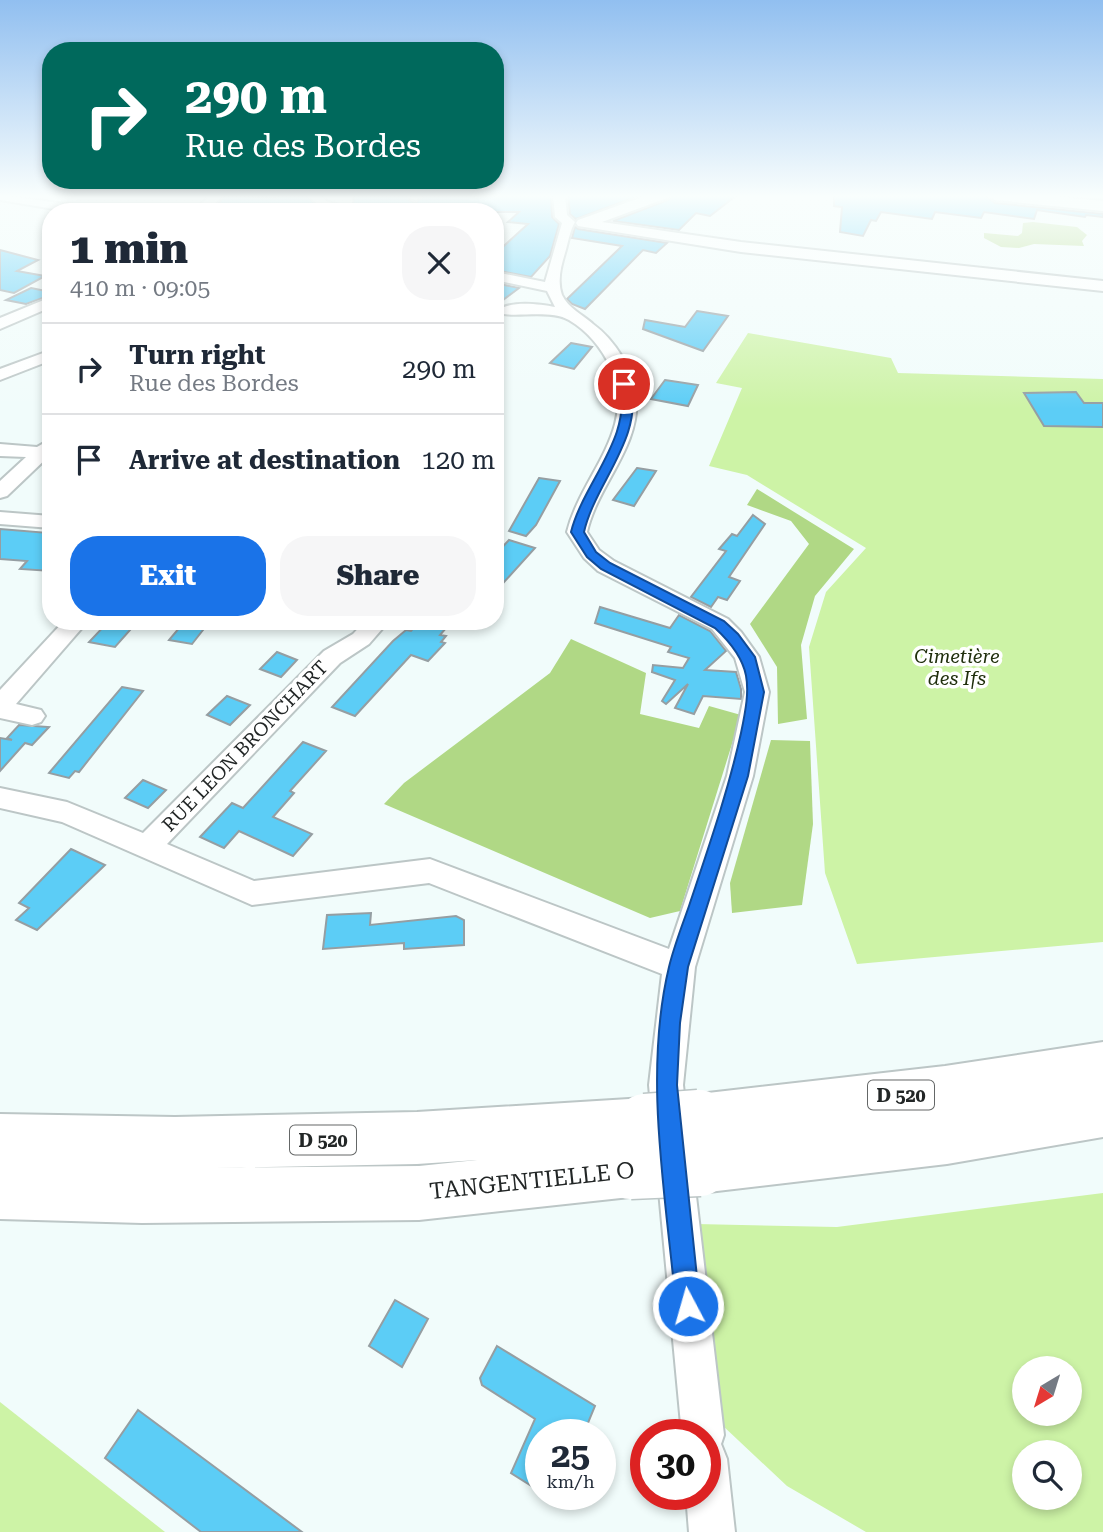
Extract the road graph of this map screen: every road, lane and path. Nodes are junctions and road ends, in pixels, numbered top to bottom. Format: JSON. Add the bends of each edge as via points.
{"nodes":[{"id":1,"x":552,"y":266,"type":"edge"},
{"id":2,"x":931,"y":266,"type":"edge"},
{"id":3,"x":504,"y":278,"type":"edge"},
{"id":4,"x":546,"y":285,"type":"junction"},
{"id":5,"x":1103,"y":286,"type":"edge"},
{"id":6,"x":42,"y":304,"type":"edge"},
{"id":7,"x":539,"y":308,"type":"junction"},
{"id":8,"x":504,"y":311,"type":"edge"},
{"id":9,"x":504,"y":312,"type":"edge"},
{"id":10,"x":576,"y":317,"type":"junction"},
{"id":11,"x":0,"y":324,"type":"edge"},
{"id":12,"x":42,"y":360,"type":"edge"},
{"id":13,"x":0,"y":375,"type":"edge"},
{"id":14,"x":42,"y":448,"type":"edge"},
{"id":15,"x":0,"y":450,"type":"edge"},
{"id":16,"x":42,"y":452,"type":"edge"},
{"id":17,"x":0,"y":492,"type":"edge"},
{"id":18,"x":0,"y":518,"type":"edge"},
{"id":19,"x":42,"y":521,"type":"edge"},
{"id":20,"x":69,"y":630,"type":"edge"},
{"id":21,"x":370,"y":630,"type":"edge"},
{"id":22,"x":0,"y":707,"type":"edge"},
{"id":23,"x":32,"y":716,"type":"dead end"},
{"id":24,"x":0,"y":798,"type":"edge"},
{"id":25,"x":147,"y":847,"type":"junction"},
{"id":26,"x":678,"y":967,"type":"junction"},
{"id":27,"x":1103,"y":1065,"type":"edge"},
{"id":28,"x":1103,"y":1112,"type":"edge"},
{"id":29,"x":0,"y":1140,"type":"edge"},
{"id":30,"x":699,"y":1143,"type":"junction"},
{"id":31,"x":638,"y":1147,"type":"junction"},
{"id":32,"x":0,"y":1192,"type":"edge"},
{"id":33,"x":701,"y":1419,"type":"edge"},
{"id":34,"x":710,"y":1510,"type":"edge"},
{"id":35,"x":712,"y":1532,"type":"edge"}],
"edges":[{"from":1,"to":4,"type":"street"},
{"from":2,"to":5,"type":"street"},
{"from":3,"to":4,"type":"street"},
{"from":4,"to":7,"type":"street","via":[[532,299]]},
{"from":4,"to":8,"type":"street"},
{"from":4,"to":10,"type":"street","via":[[560,306]]},
{"from":6,"to":11,"type":"street"},
{"from":7,"to":9,"type":"street"},
{"from":7,"to":10,"type":"street"},
{"from":10,"to":26,"type":"street","via":[[612,354],[628,396],[625,426],[578,523],[583,545],[606,566],[720,624],[747,657],[757,692],[740,776]]},
{"from":12,"to":13,"type":"street"},
{"from":14,"to":15,"type":"street"},
{"from":16,"to":17,"type":"street"},
{"from":18,"to":19,"type":"street"},
{"from":20,"to":22,"type":"street"},
{"from":21,"to":25,"type":"street","name":"RUE LEON BRONCHART","via":[[332,657]]},
{"from":22,"to":23,"type":"street"},
{"from":24,"to":25,"type":"street","via":[[67,813]]},
{"from":25,"to":26,"type":"street","via":[[253,893],[430,871]]},
{"from":26,"to":33,"type":"street","via":[[666,1085]]},
{"from":27,"to":30,"type":"main road","name":"TANGENTIELLE O","number":"D 520","via":[[945,1090]]},
{"from":28,"to":30,"type":"main road","name":"TANGENTIELLE O","number":"D 520","via":[[947,1138]]},
{"from":29,"to":31,"type":"main road","name":"TANGENTIELLE O","number":"D 520","via":[[175,1143],[417,1138]]},
{"from":30,"to":31,"type":"main road","name":"TANGENTIELLE O","number":"D 520","bridge":true},
{"from":31,"to":32,"type":"main road","name":"TANGENTIELLE O","number":"D 520","via":[[419,1193],[142,1196]]},
{"from":34,"to":35,"type":"street"}]}
